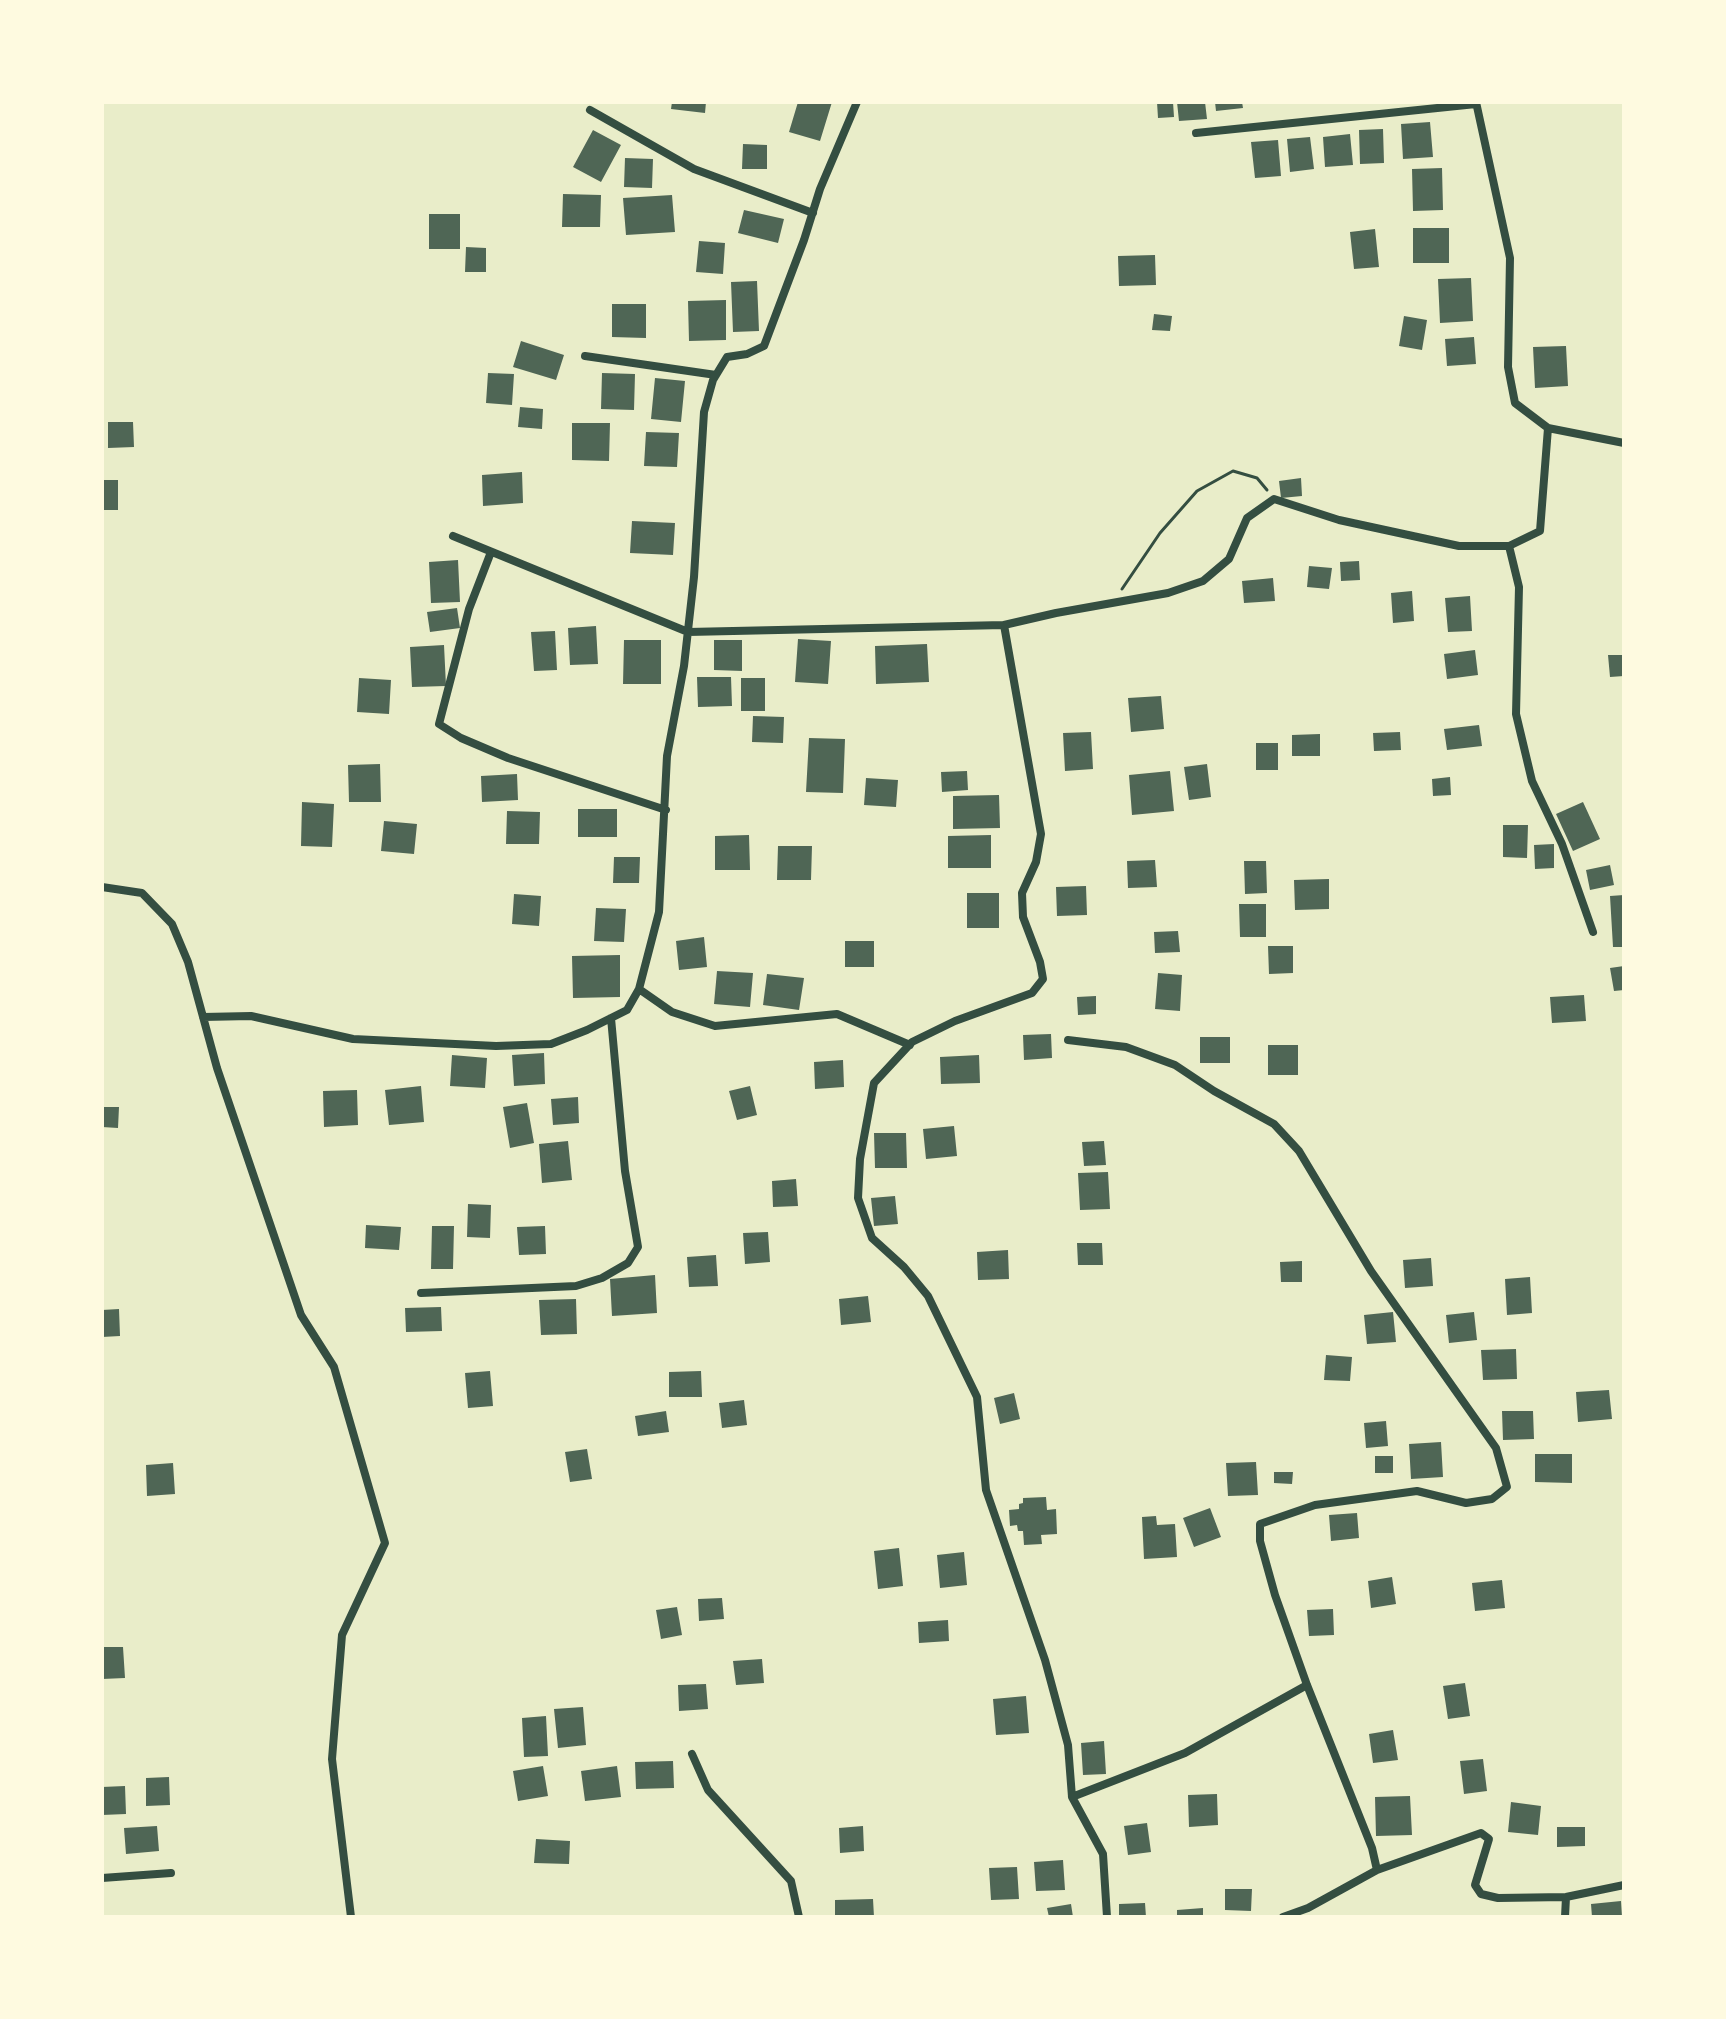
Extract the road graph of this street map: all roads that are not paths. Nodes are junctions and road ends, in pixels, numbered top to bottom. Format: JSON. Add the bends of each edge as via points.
{"nodes":[{"id":1,"x":857,"y":102,"type":"edge"},
{"id":2,"x":1476,"y":103,"type":"edge"},
{"id":3,"x":590,"y":110,"type":"dead end"},
{"id":4,"x":1196,"y":133,"type":"dead end"},
{"id":5,"x":813,"y":213,"type":"junction"},
{"id":6,"x":585,"y":356,"type":"dead end"},
{"id":7,"x":716,"y":375,"type":"junction"},
{"id":8,"x":1548,"y":428,"type":"junction"},
{"id":9,"x":1624,"y":443,"type":"edge"},
{"id":10,"x":453,"y":536,"type":"dead end"},
{"id":11,"x":1509,"y":546,"type":"junction"},
{"id":12,"x":491,"y":552,"type":"junction"},
{"id":13,"x":1004,"y":625,"type":"junction"},
{"id":14,"x":688,"y":632,"type":"junction"},
{"id":15,"x":666,"y":810,"type":"junction"},
{"id":16,"x":102,"y":887,"type":"edge"},
{"id":17,"x":1593,"y":932,"type":"dead end"},
{"id":18,"x":639,"y":989,"type":"junction"},
{"id":19,"x":203,"y":1017,"type":"junction"},
{"id":20,"x":611,"y":1018,"type":"junction"},
{"id":21,"x":1068,"y":1040,"type":"dead end"},
{"id":22,"x":910,"y":1045,"type":"junction"},
{"id":23,"x":421,"y":1293,"type":"dead end"},
{"id":24,"x":1307,"y":1685,"type":"junction"},
{"id":25,"x":692,"y":1754,"type":"dead end"},
{"id":26,"x":1072,"y":1797,"type":"junction"},
{"id":27,"x":1377,"y":1870,"type":"junction"},
{"id":28,"x":171,"y":1873,"type":"dead end"},
{"id":29,"x":102,"y":1878,"type":"edge"},
{"id":30,"x":1624,"y":1885,"type":"edge"},
{"id":31,"x":1566,"y":1897,"type":"junction"},
{"id":32,"x":351,"y":1917,"type":"edge"},
{"id":33,"x":799,"y":1917,"type":"edge"},
{"id":34,"x":1107,"y":1917,"type":"edge"},
{"id":35,"x":1283,"y":1917,"type":"edge"},
{"id":36,"x":1565,"y":1917,"type":"edge"}],
"edges":[{"from":1,"to":5,"type":"street"},
{"from":2,"to":4,"type":"street"},
{"from":2,"to":8,"type":"street","via":[[1510,258],[1508,367],[1515,403]]},
{"from":3,"to":5,"type":"street","via":[[694,169]]},
{"from":5,"to":7,"type":"street","via":[[764,346],[727,357]]},
{"from":6,"to":7,"type":"street"},
{"from":7,"to":14,"type":"street","via":[[704,412]]},
{"from":8,"to":9,"type":"street"},
{"from":8,"to":11,"type":"street","via":[[1540,531]]},
{"from":10,"to":12,"type":"street"},
{"from":11,"to":13,"type":"street","via":[[1459,546],[1339,520],[1274,499],[1247,518],[1229,559],[1203,581],[1168,593]]},
{"from":11,"to":17,"type":"street","via":[[1519,587],[1516,714],[1532,781],[1562,844]]},
{"from":12,"to":14,"type":"street"},
{"from":12,"to":15,"type":"street","via":[[469,609],[439,724],[508,758]]},
{"from":13,"to":14,"type":"street"},
{"from":13,"to":22,"type":"street","via":[[1041,834],[1022,893],[1023,917],[1043,979],[1032,993],[955,1021]]},
{"from":14,"to":15,"type":"street","via":[[667,756]]},
{"from":15,"to":18,"type":"street","via":[[659,912]]},
{"from":16,"to":19,"type":"street","via":[[142,893],[172,924]]},
{"from":18,"to":20,"type":"street","via":[[627,1010]]},
{"from":18,"to":22,"type":"street","via":[[672,1012],[715,1026],[837,1014]]},
{"from":19,"to":20,"type":"street","via":[[251,1016],[353,1039],[496,1046],[551,1044]]},
{"from":19,"to":32,"type":"street","via":[[301,1315],[334,1367],[385,1543],[342,1635],[332,1759]]},
{"from":20,"to":23,"type":"street","via":[[625,1171],[638,1247],[628,1263],[576,1286]]},
{"from":21,"to":24,"type":"street","via":[[1126,1047],[1175,1065],[1274,1124],[1299,1151],[1371,1271],[1496,1448],[1507,1487],[1492,1499],[1466,1503],[1417,1491],[1315,1505],[1260,1524],[1275,1595]]},
{"from":22,"to":26,"type":"street","via":[[874,1083],[858,1198],[872,1238],[928,1296],[977,1397],[986,1490],[1045,1660],[1068,1745]]},
{"from":24,"to":26,"type":"street","via":[[1185,1753]]},
{"from":24,"to":27,"type":"street"},
{"from":25,"to":33,"type":"street","via":[[708,1790],[791,1881]]},
{"from":26,"to":34,"type":"street","via":[[1103,1854]]},
{"from":27,"to":31,"type":"street","via":[[1481,1833],[1489,1839],[1475,1885],[1481,1894]]},
{"from":27,"to":35,"type":"street"},
{"from":28,"to":29,"type":"street"},
{"from":30,"to":31,"type":"street"},
{"from":31,"to":36,"type":"street"}]}
